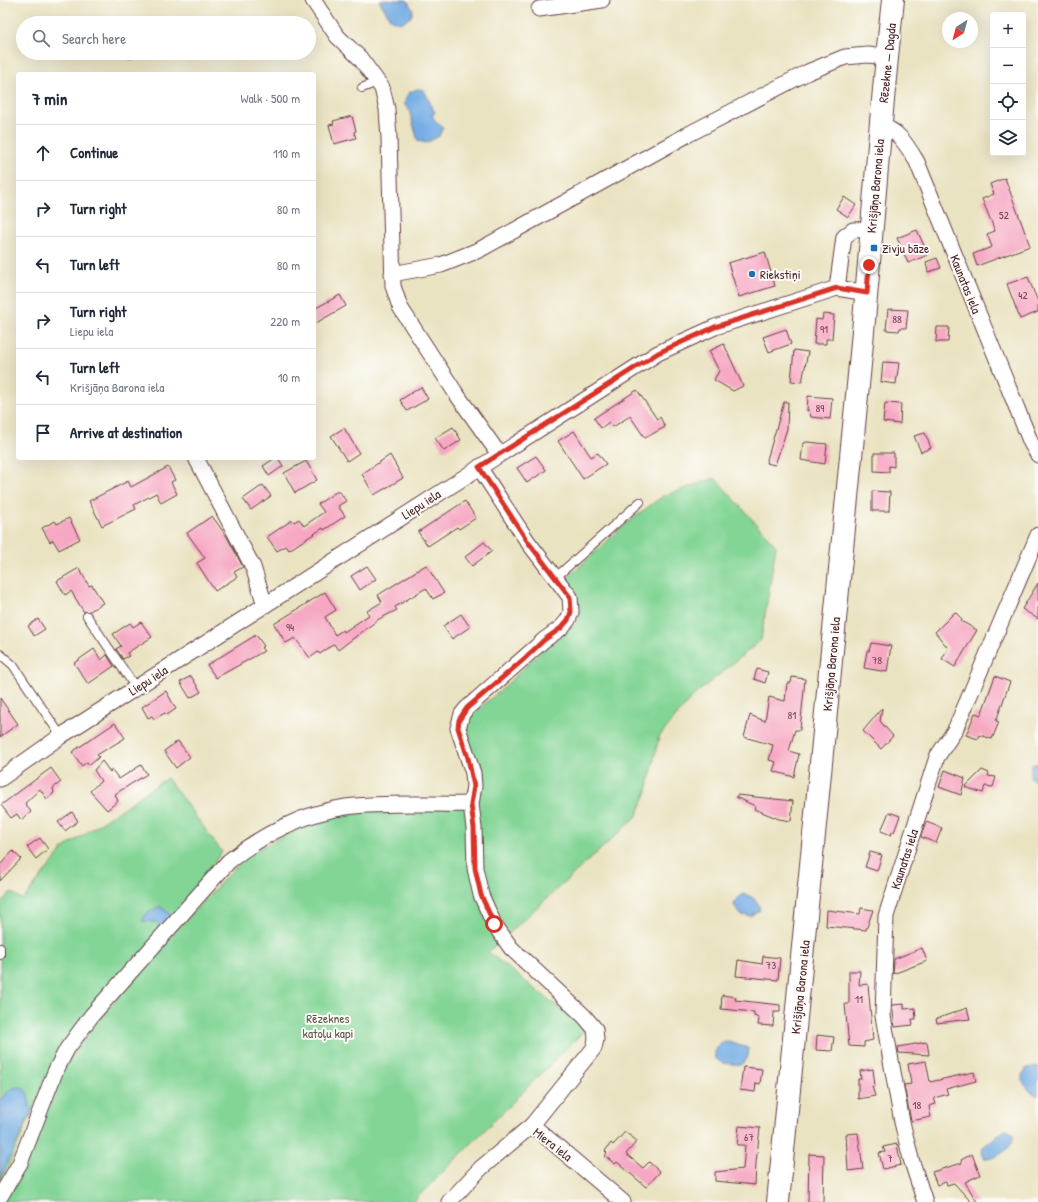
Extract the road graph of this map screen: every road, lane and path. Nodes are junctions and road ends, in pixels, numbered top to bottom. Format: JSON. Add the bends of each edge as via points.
{"nodes":[{"id":1,"x":313,"y":0,"type":"edge"},
{"id":2,"x":602,"y":0,"type":"edge"},
{"id":3,"x":894,"y":0,"type":"edge"},
{"id":4,"x":539,"y":9,"type":"dead end"},
{"id":5,"x":887,"y":57,"type":"junction"},
{"id":6,"x":377,"y":82,"type":"junction"},
{"id":7,"x":362,"y":88,"type":"dead end"},
{"id":8,"x":880,"y":126,"type":"junction"},
{"id":9,"x":872,"y":230,"type":"junction"},
{"id":10,"x":392,"y":274,"type":"junction"},
{"id":11,"x":837,"y":288,"type":"junction"},
{"id":12,"x":867,"y":293,"type":"junction"},
{"id":13,"x":499,"y":454,"type":"junction"},
{"id":14,"x":1038,"y":455,"type":"edge"},
{"id":15,"x":197,"y":460,"type":"edge"},
{"id":16,"x":479,"y":467,"type":"junction"},
{"id":17,"x":640,"y":502,"type":"dead end"},
{"id":18,"x":1038,"y":535,"type":"edge"},
{"id":19,"x":555,"y":578,"type":"junction"},
{"id":20,"x":265,"y":605,"type":"junction"},
{"id":21,"x":87,"y":616,"type":"dead end"},
{"id":22,"x":0,"y":654,"type":"edge"},
{"id":23,"x":136,"y":688,"type":"junction"},
{"id":24,"x":61,"y":736,"type":"junction"},
{"id":25,"x":0,"y":779,"type":"edge"},
{"id":26,"x":471,"y":804,"type":"junction"},
{"id":27,"x":0,"y":948,"type":"edge"},
{"id":28,"x":0,"y":955,"type":"edge"},
{"id":29,"x":532,"y":1125,"type":"junction"},
{"id":30,"x":0,"y":1197,"type":"edge"},
{"id":31,"x":449,"y":1202,"type":"edge"},
{"id":32,"x":623,"y":1202,"type":"edge"},
{"id":33,"x":778,"y":1202,"type":"edge"},
{"id":34,"x":925,"y":1202,"type":"edge"}],
"edges":[{"from":1,"to":6,"type":"street","via":[[337,36],[360,58]]},
{"from":2,"to":4,"type":"street"},
{"from":3,"to":5,"type":"main road","name":"Rēzekne — Dagda"},
{"from":5,"to":8,"type":"main road","name":"Rēzekne — Dagda"},
{"from":5,"to":10,"type":"street","via":[[868,54],[845,58],[808,72],[686,135],[479,250],[441,265]]},
{"from":6,"to":7,"type":"lane"},
{"from":6,"to":10,"type":"street","via":[[382,88],[387,108]]},
{"from":8,"to":9,"type":"main road","name":"Krišjāņa Barona iela"},
{"from":8,"to":14,"type":"street","name":"Kaunatas iela","via":[[890,129],[897,135],[908,146],[917,162]]},
{"from":9,"to":11,"type":"street","via":[[853,230],[844,237]]},
{"from":9,"to":12,"type":"main road","name":"Krišjāņa Barona iela"},
{"from":10,"to":13,"type":"street","via":[[400,307]]},
{"from":11,"to":12,"type":"street","name":"Liepu iela"},
{"from":11,"to":13,"type":"street","name":"Liepu iela","via":[[715,327],[658,353]]},
{"from":12,"to":33,"type":"main road","name":"Krišjāņa Barona iela"},
{"from":13,"to":16,"type":"street","name":"Liepu iela"},
{"from":15,"to":20,"type":"street","via":[[253,567]]},
{"from":16,"to":19,"type":"street"},
{"from":16,"to":20,"type":"street","name":"Liepu iela"},
{"from":17,"to":19,"type":"lane"},
{"from":18,"to":34,"type":"street","name":"Kaunatas iela","via":[[955,730],[937,757],[886,916],[883,1016],[902,1122]]},
{"from":19,"to":26,"type":"street","via":[[570,597],[571,612],[568,620],[467,708],[459,720],[458,728],[473,773]]},
{"from":20,"to":23,"type":"street","name":"Liepu iela"},
{"from":21,"to":23,"type":"lane"},
{"from":22,"to":24,"type":"lane","via":[[13,665]]},
{"from":23,"to":24,"type":"street","name":"Liepu iela"},
{"from":24,"to":25,"type":"street","name":"Liepu iela"},
{"from":26,"to":29,"type":"street","via":[[475,868],[481,895],[494,924],[511,948],[584,1016],[594,1029],[596,1039],[594,1048]]},
{"from":26,"to":30,"type":"street","via":[[371,806],[319,813],[253,843],[229,861],[92,1015],[67,1049],[55,1072],[20,1163]]},
{"from":27,"to":28,"type":"lane"},
{"from":29,"to":31,"type":"street","name":"Miera iela","via":[[481,1168]]},
{"from":29,"to":32,"type":"street","name":"Miera iela"}]}
